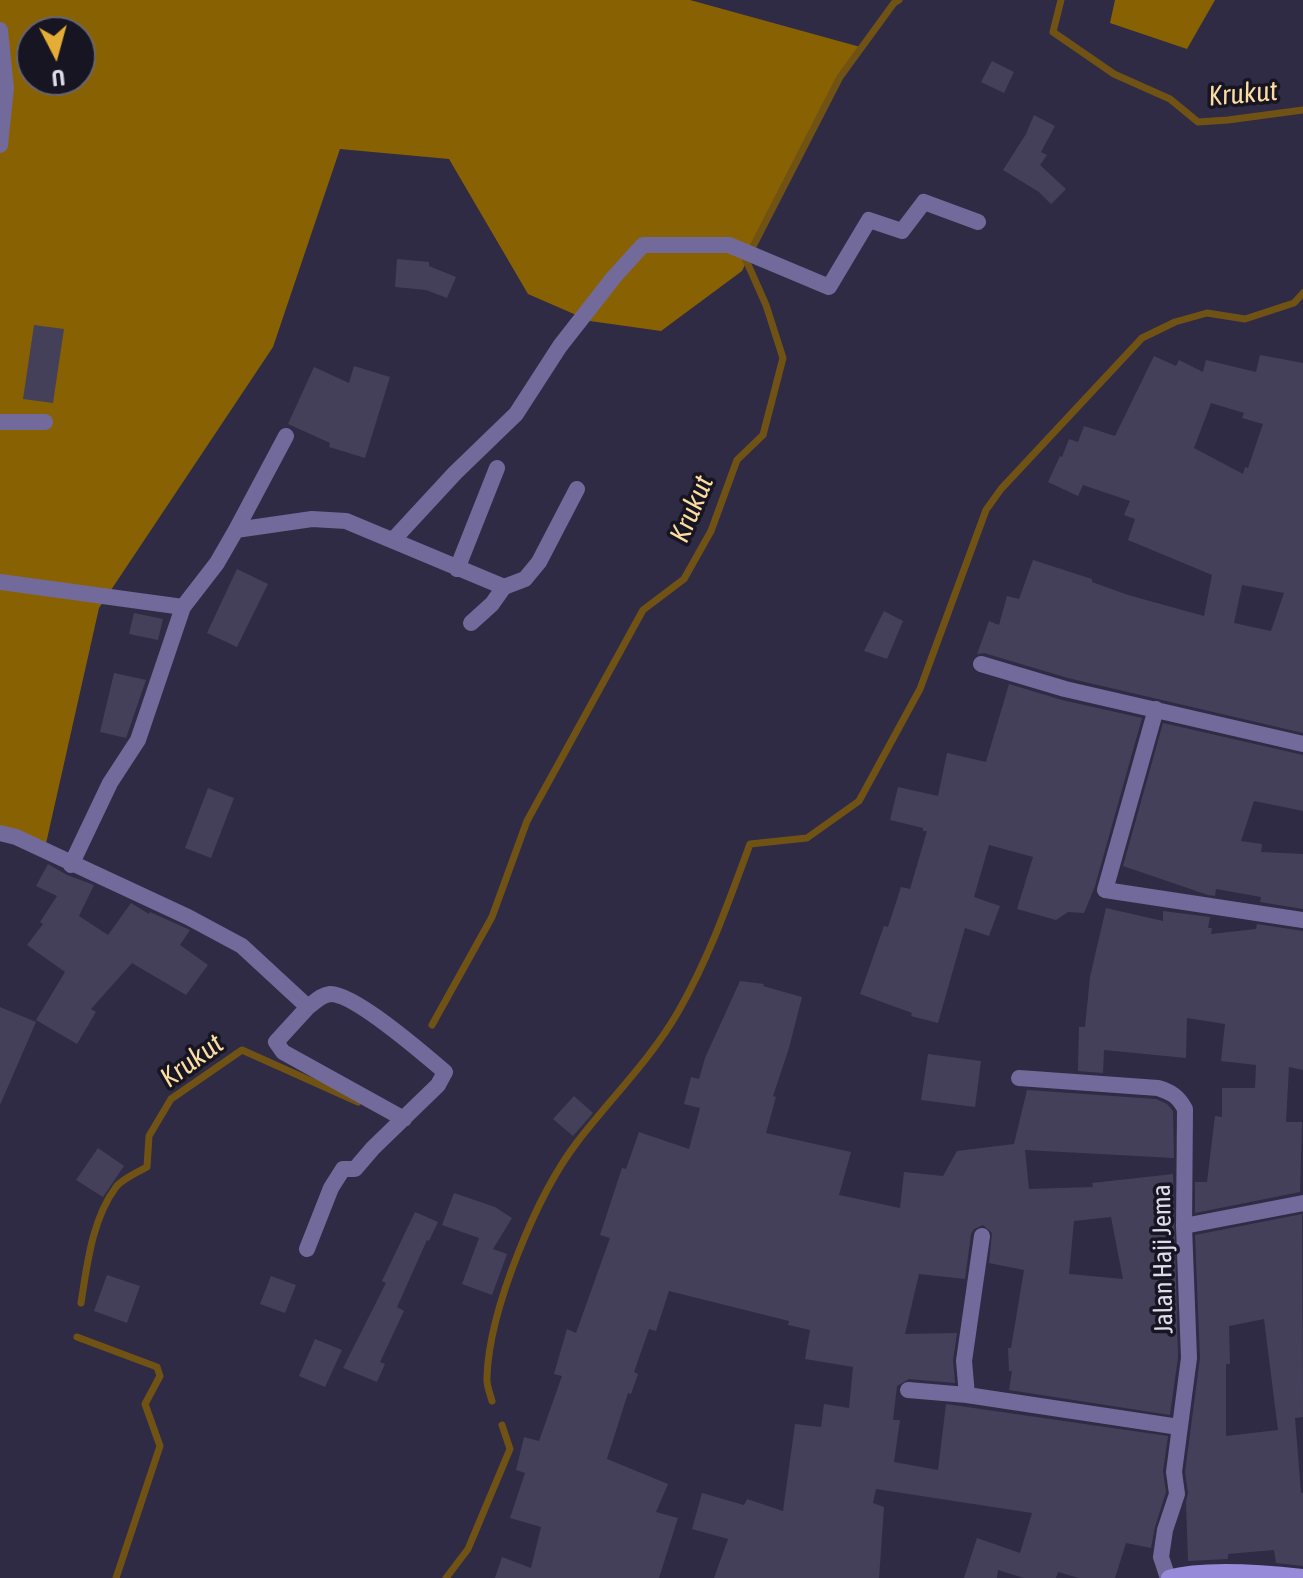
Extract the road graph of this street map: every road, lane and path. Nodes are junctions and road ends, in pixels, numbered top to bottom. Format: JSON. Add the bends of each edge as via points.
{"nodes":[{"id":1,"x":0,"y":30,"type":"edge"},
{"id":2,"x":0,"y":145,"type":"edge"},
{"id":3,"x":978,"y":222,"type":"dead end"},
{"id":4,"x":0,"y":422,"type":"edge"},
{"id":5,"x":45,"y":422,"type":"dead end"},
{"id":6,"x":286,"y":436,"type":"dead end"},
{"id":7,"x":497,"y":468,"type":"dead end"},
{"id":8,"x":577,"y":489,"type":"dead end"},
{"id":9,"x":236,"y":530,"type":"junction"},
{"id":10,"x":393,"y":540,"type":"junction"},
{"id":11,"x":457,"y":569,"type":"junction"},
{"id":12,"x":0,"y":582,"type":"edge"},
{"id":13,"x":504,"y":587,"type":"junction"},
{"id":14,"x":183,"y":607,"type":"junction"},
{"id":15,"x":471,"y":623,"type":"dead end"},
{"id":16,"x":981,"y":664,"type":"dead end"},
{"id":17,"x":1156,"y":709,"type":"junction"},
{"id":18,"x":1303,"y":744,"type":"edge"},
{"id":19,"x":0,"y":833,"type":"edge"},
{"id":20,"x":71,"y":865,"type":"junction"},
{"id":21,"x":1303,"y":920,"type":"edge"},
{"id":22,"x":308,"y":1007,"type":"junction"},
{"id":23,"x":1019,"y":1078,"type":"dead end"},
{"id":24,"x":404,"y":1119,"type":"junction"},
{"id":25,"x":1303,"y":1203,"type":"edge"},
{"id":26,"x":1184,"y":1226,"type":"junction"},
{"id":27,"x":982,"y":1236,"type":"dead end"},
{"id":28,"x":307,"y":1249,"type":"dead end"},
{"id":29,"x":908,"y":1390,"type":"dead end"},
{"id":30,"x":967,"y":1395,"type":"junction"},
{"id":31,"x":1179,"y":1427,"type":"junction"},
{"id":32,"x":1303,"y":1577,"type":"edge"},
{"id":33,"x":1169,"y":1578,"type":"edge"}],
"edges":[{"from":1,"to":2,"type":"street","via":[[6,88]]},
{"from":3,"to":10,"type":"street","via":[[924,202],[902,231],[869,220],[829,287],[729,245],[643,245],[560,346],[516,414]]},
{"from":4,"to":5,"type":"street"},
{"from":6,"to":9,"type":"street"},
{"from":7,"to":11,"type":"street"},
{"from":8,"to":13,"type":"street","via":[[539,562],[525,579]]},
{"from":9,"to":10,"type":"street","via":[[312,519],[346,521]]},
{"from":9,"to":14,"type":"street"},
{"from":10,"to":11,"type":"street"},
{"from":11,"to":13,"type":"street"},
{"from":12,"to":14,"type":"street"},
{"from":13,"to":15,"type":"street"},
{"from":14,"to":20,"type":"street","via":[[138,740],[110,783]]},
{"from":16,"to":17,"type":"street"},
{"from":17,"to":18,"type":"street"},
{"from":17,"to":21,"type":"street","via":[[1105,890]]},
{"from":19,"to":20,"type":"street"},
{"from":20,"to":22,"type":"street","via":[[242,946]]},
{"from":22,"to":24,"type":"street","via":[[276,1042],[283,1052]]},
{"from":22,"to":24,"type":"street","via":[[322,996],[338,995],[381,1020],[445,1072]]},
{"from":23,"to":26,"type":"street","name":"Jalan Haji Jema","via":[[1158,1088],[1180,1099],[1186,1120]]},
{"from":24,"to":28,"type":"street","via":[[355,1169],[343,1169]]},
{"from":25,"to":26,"type":"street"},
{"from":26,"to":31,"type":"street","name":"Jalan Haji Jema","via":[[1189,1358]]},
{"from":27,"to":30,"type":"street","via":[[964,1361]]},
{"from":29,"to":30,"type":"street"},
{"from":30,"to":31,"type":"street"},
{"from":31,"to":33,"type":"street","name":"Jalan Haji Jema","via":[[1177,1494],[1161,1557]]},
{"from":32,"to":33,"type":"main road"}]}
